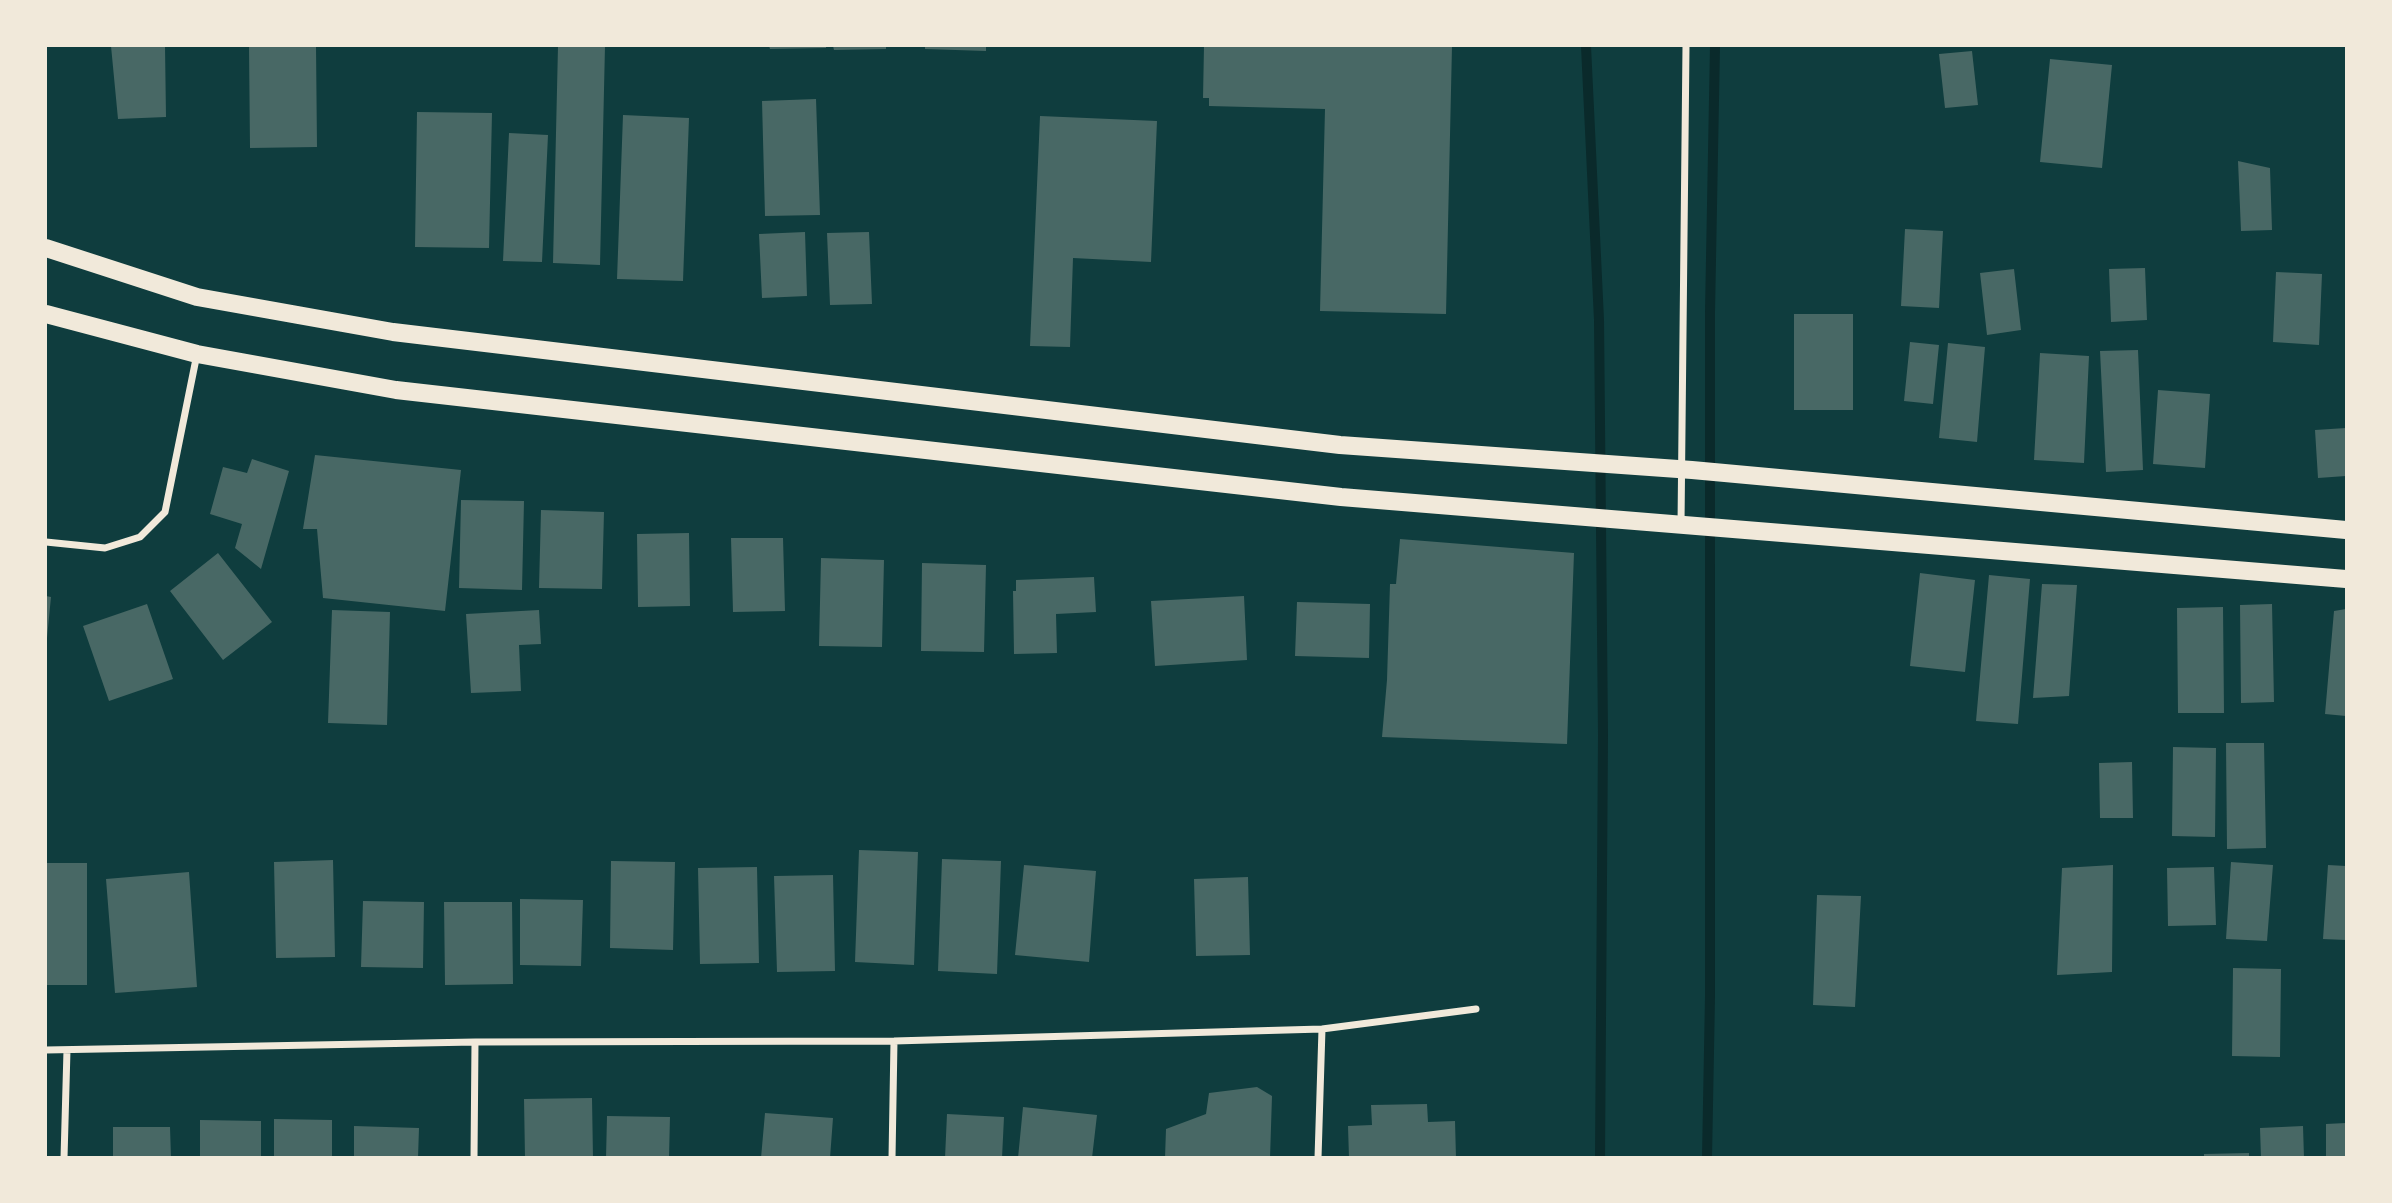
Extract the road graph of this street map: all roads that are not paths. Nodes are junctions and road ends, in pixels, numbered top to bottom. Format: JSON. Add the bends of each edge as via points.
{"nodes":[{"id":1,"x":1686,"y":46,"type":"edge"},
{"id":2,"x":46,"y":248,"type":"edge"},
{"id":3,"x":46,"y":314,"type":"edge"},
{"id":4,"x":197,"y":354,"type":"junction"},
{"id":5,"x":1687,"y":470,"type":"junction"},
{"id":6,"x":1686,"y":525,"type":"junction"},
{"id":7,"x":2347,"y":530,"type":"edge"},
{"id":8,"x":46,"y":542,"type":"edge"},
{"id":9,"x":2347,"y":579,"type":"edge"},
{"id":10,"x":1476,"y":1009,"type":"dead end"},
{"id":11,"x":1322,"y":1029,"type":"junction"},
{"id":12,"x":894,"y":1041,"type":"junction"},
{"id":13,"x":475,"y":1042,"type":"junction"},
{"id":14,"x":46,"y":1050,"type":"edge"},
{"id":15,"x":66,"y":1050,"type":"junction"},
{"id":16,"x":64,"y":1157,"type":"edge"},
{"id":17,"x":474,"y":1157,"type":"edge"},
{"id":18,"x":892,"y":1157,"type":"edge"},
{"id":19,"x":1318,"y":1157,"type":"edge"}],
"edges":[{"from":1,"to":5,"type":"street"},
{"from":2,"to":5,"type":"main road","via":[[197,297],[393,332],[1340,445]]},
{"from":3,"to":4,"type":"main road"},
{"from":4,"to":6,"type":"main road","via":[[396,390],[1341,497]]},
{"from":4,"to":8,"type":"street","via":[[164,512],[141,537],[105,548]]},
{"from":5,"to":6,"type":"street"},
{"from":5,"to":7,"type":"main road"},
{"from":6,"to":9,"type":"main road"},
{"from":10,"to":11,"type":"street"},
{"from":11,"to":12,"type":"street"},
{"from":11,"to":19,"type":"street"},
{"from":12,"to":13,"type":"street"},
{"from":12,"to":18,"type":"street"},
{"from":13,"to":15,"type":"street"},
{"from":13,"to":17,"type":"street"},
{"from":14,"to":15,"type":"street"},
{"from":15,"to":16,"type":"street"}]}
